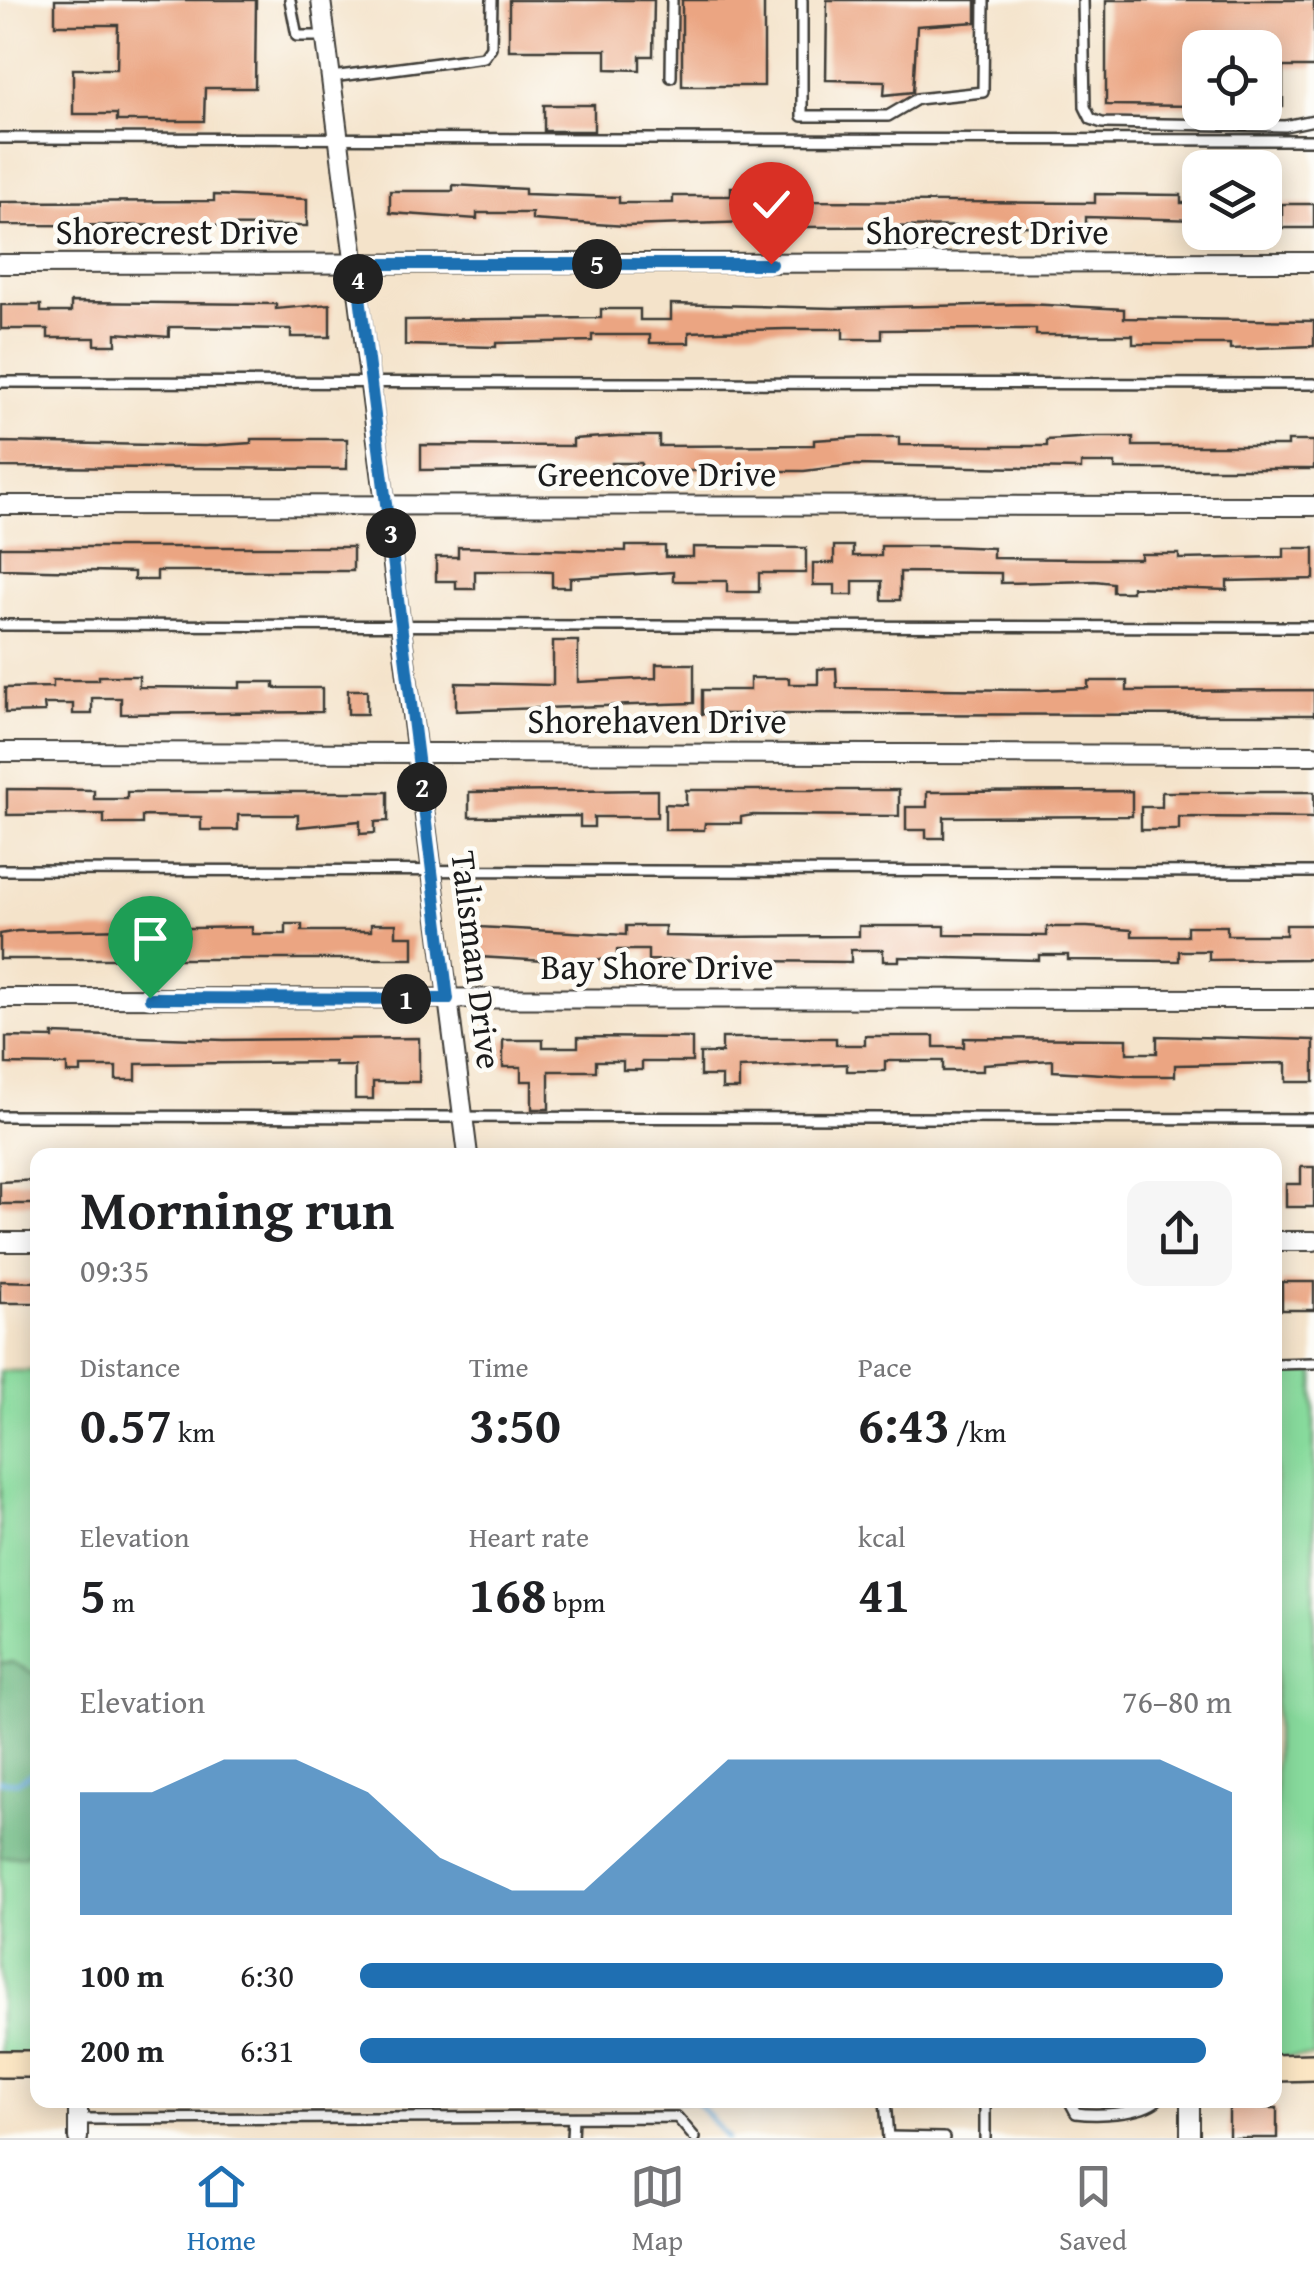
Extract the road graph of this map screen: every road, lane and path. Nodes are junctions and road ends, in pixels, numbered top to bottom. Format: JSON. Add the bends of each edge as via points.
{"nodes":[{"id":1,"x":290,"y":0,"type":"edge"},
{"id":2,"x":321,"y":0,"type":"edge"},
{"id":3,"x":492,"y":0,"type":"edge"},
{"id":4,"x":672,"y":0,"type":"edge"},
{"id":5,"x":802,"y":0,"type":"edge"},
{"id":6,"x":984,"y":0,"type":"edge"},
{"id":7,"x":1083,"y":0,"type":"edge"},
{"id":8,"x":326,"y":36,"type":"junction"},
{"id":9,"x":332,"y":77,"type":"junction"},
{"id":10,"x":671,"y":77,"type":"dead end"},
{"id":11,"x":1314,"y":120,"type":"edge"},
{"id":12,"x":0,"y":138,"type":"edge"},
{"id":13,"x":340,"y":138,"type":"junction"},
{"id":14,"x":1314,"y":140,"type":"edge"},
{"id":15,"x":1314,"y":262,"type":"edge"},
{"id":16,"x":0,"y":264,"type":"edge"},
{"id":17,"x":356,"y":264,"type":"junction"},
{"id":18,"x":0,"y":382,"type":"edge"},
{"id":19,"x":371,"y":383,"type":"junction"},
{"id":20,"x":1314,"y":384,"type":"edge"},
{"id":21,"x":0,"y":505,"type":"edge"},
{"id":22,"x":387,"y":506,"type":"junction"},
{"id":23,"x":1314,"y":506,"type":"edge"},
{"id":24,"x":0,"y":624,"type":"edge"},
{"id":25,"x":403,"y":625,"type":"junction"},
{"id":26,"x":1314,"y":627,"type":"edge"},
{"id":27,"x":0,"y":752,"type":"edge"},
{"id":28,"x":418,"y":752,"type":"junction"},
{"id":29,"x":1314,"y":754,"type":"edge"},
{"id":30,"x":0,"y":870,"type":"edge"},
{"id":31,"x":433,"y":870,"type":"junction"},
{"id":32,"x":1314,"y":872,"type":"edge"},
{"id":33,"x":0,"y":998,"type":"edge"},
{"id":34,"x":448,"y":999,"type":"junction"},
{"id":35,"x":1314,"y":1000,"type":"edge"},
{"id":36,"x":0,"y":1116,"type":"edge"},
{"id":37,"x":464,"y":1116,"type":"junction"},
{"id":38,"x":1314,"y":1119,"type":"edge"},
{"id":39,"x":467,"y":1148,"type":"edge"},
{"id":40,"x":1314,"y":1240,"type":"edge"},
{"id":41,"x":1282,"y":1241,"type":"edge"},
{"id":42,"x":0,"y":1242,"type":"edge"},
{"id":43,"x":30,"y":1242,"type":"edge"},
{"id":44,"x":1282,"y":1364,"type":"edge"},
{"id":45,"x":1314,"y":1364,"type":"edge"},
{"id":46,"x":0,"y":2064,"type":"edge"},
{"id":47,"x":30,"y":2064,"type":"edge"},
{"id":48,"x":1282,"y":2068,"type":"edge"},
{"id":49,"x":1314,"y":2068,"type":"edge"},
{"id":50,"x":886,"y":2108,"type":"edge"},
{"id":51,"x":985,"y":2108,"type":"edge"},
{"id":52,"x":1073,"y":2108,"type":"edge"},
{"id":53,"x":1148,"y":2108,"type":"edge"},
{"id":54,"x":1190,"y":2108,"type":"edge"},
{"id":55,"x":572,"y":2118,"type":"junction"},
{"id":56,"x":78,"y":2119,"type":"edge"},
{"id":57,"x":888,"y":2137,"type":"edge"},
{"id":58,"x":572,"y":2138,"type":"edge"},
{"id":59,"x":695,"y":2138,"type":"edge"},
{"id":60,"x":944,"y":2138,"type":"edge"},
{"id":61,"x":984,"y":2138,"type":"edge"},
{"id":62,"x":1190,"y":2138,"type":"edge"}],
"edges":[{"from":1,"to":8,"type":"lane","via":[[297,36]]},
{"from":2,"to":8,"type":"street","name":"Talisman Drive"},
{"from":3,"to":9,"type":"lane","via":[[491,47],[484,57]]},
{"from":4,"to":10,"type":"lane"},
{"from":5,"to":6,"type":"lane","via":[[802,116],[888,116],[918,99],[983,92]]},
{"from":7,"to":11,"type":"lane","via":[[1085,107],[1091,119],[1285,126]]},
{"from":8,"to":9,"type":"street","name":"Talisman Drive"},
{"from":9,"to":13,"type":"street","name":"Talisman Drive"},
{"from":12,"to":13,"type":"lane"},
{"from":13,"to":14,"type":"lane"},
{"from":13,"to":17,"type":"street","name":"Talisman Drive"},
{"from":15,"to":17,"type":"street","name":"Shorecrest Drive"},
{"from":16,"to":17,"type":"street","name":"Shorecrest Drive"},
{"from":17,"to":19,"type":"street","name":"Talisman Drive"},
{"from":18,"to":19,"type":"lane"},
{"from":19,"to":20,"type":"lane"},
{"from":19,"to":22,"type":"street","name":"Talisman Drive"},
{"from":21,"to":22,"type":"street","name":"Greencove Drive"},
{"from":22,"to":23,"type":"street","name":"Greencove Drive"},
{"from":22,"to":25,"type":"street","name":"Talisman Drive"},
{"from":24,"to":25,"type":"lane"},
{"from":25,"to":26,"type":"lane"},
{"from":25,"to":28,"type":"street","name":"Talisman Drive"},
{"from":27,"to":28,"type":"street","name":"Shorehaven Drive"},
{"from":28,"to":29,"type":"street","name":"Shorehaven Drive"},
{"from":28,"to":31,"type":"street","name":"Talisman Drive"},
{"from":30,"to":31,"type":"lane"},
{"from":31,"to":32,"type":"lane"},
{"from":31,"to":34,"type":"street","name":"Talisman Drive"},
{"from":33,"to":34,"type":"street","name":"Bay Shore Drive"},
{"from":34,"to":35,"type":"street","name":"Bay Shore Drive"},
{"from":34,"to":37,"type":"street","name":"Talisman Drive"},
{"from":36,"to":37,"type":"lane"},
{"from":37,"to":38,"type":"lane"},
{"from":37,"to":39,"type":"street","name":"Talisman Drive"},
{"from":40,"to":41,"type":"street"},
{"from":42,"to":43,"type":"street"},
{"from":44,"to":45,"type":"lane"},
{"from":46,"to":47,"type":"main road"},
{"from":48,"to":49,"type":"main road"},
{"from":50,"to":57,"type":"lane"},
{"from":51,"to":61,"type":"lane"},
{"from":52,"to":53,"type":"lane","via":[[1091,2116]]},
{"from":54,"to":62,"type":"street"},
{"from":55,"to":56,"type":"lane"},
{"from":55,"to":58,"type":"lane"},
{"from":55,"to":59,"type":"lane","via":[[677,2118]]},
{"from":57,"to":60,"type":"lane"}]}
